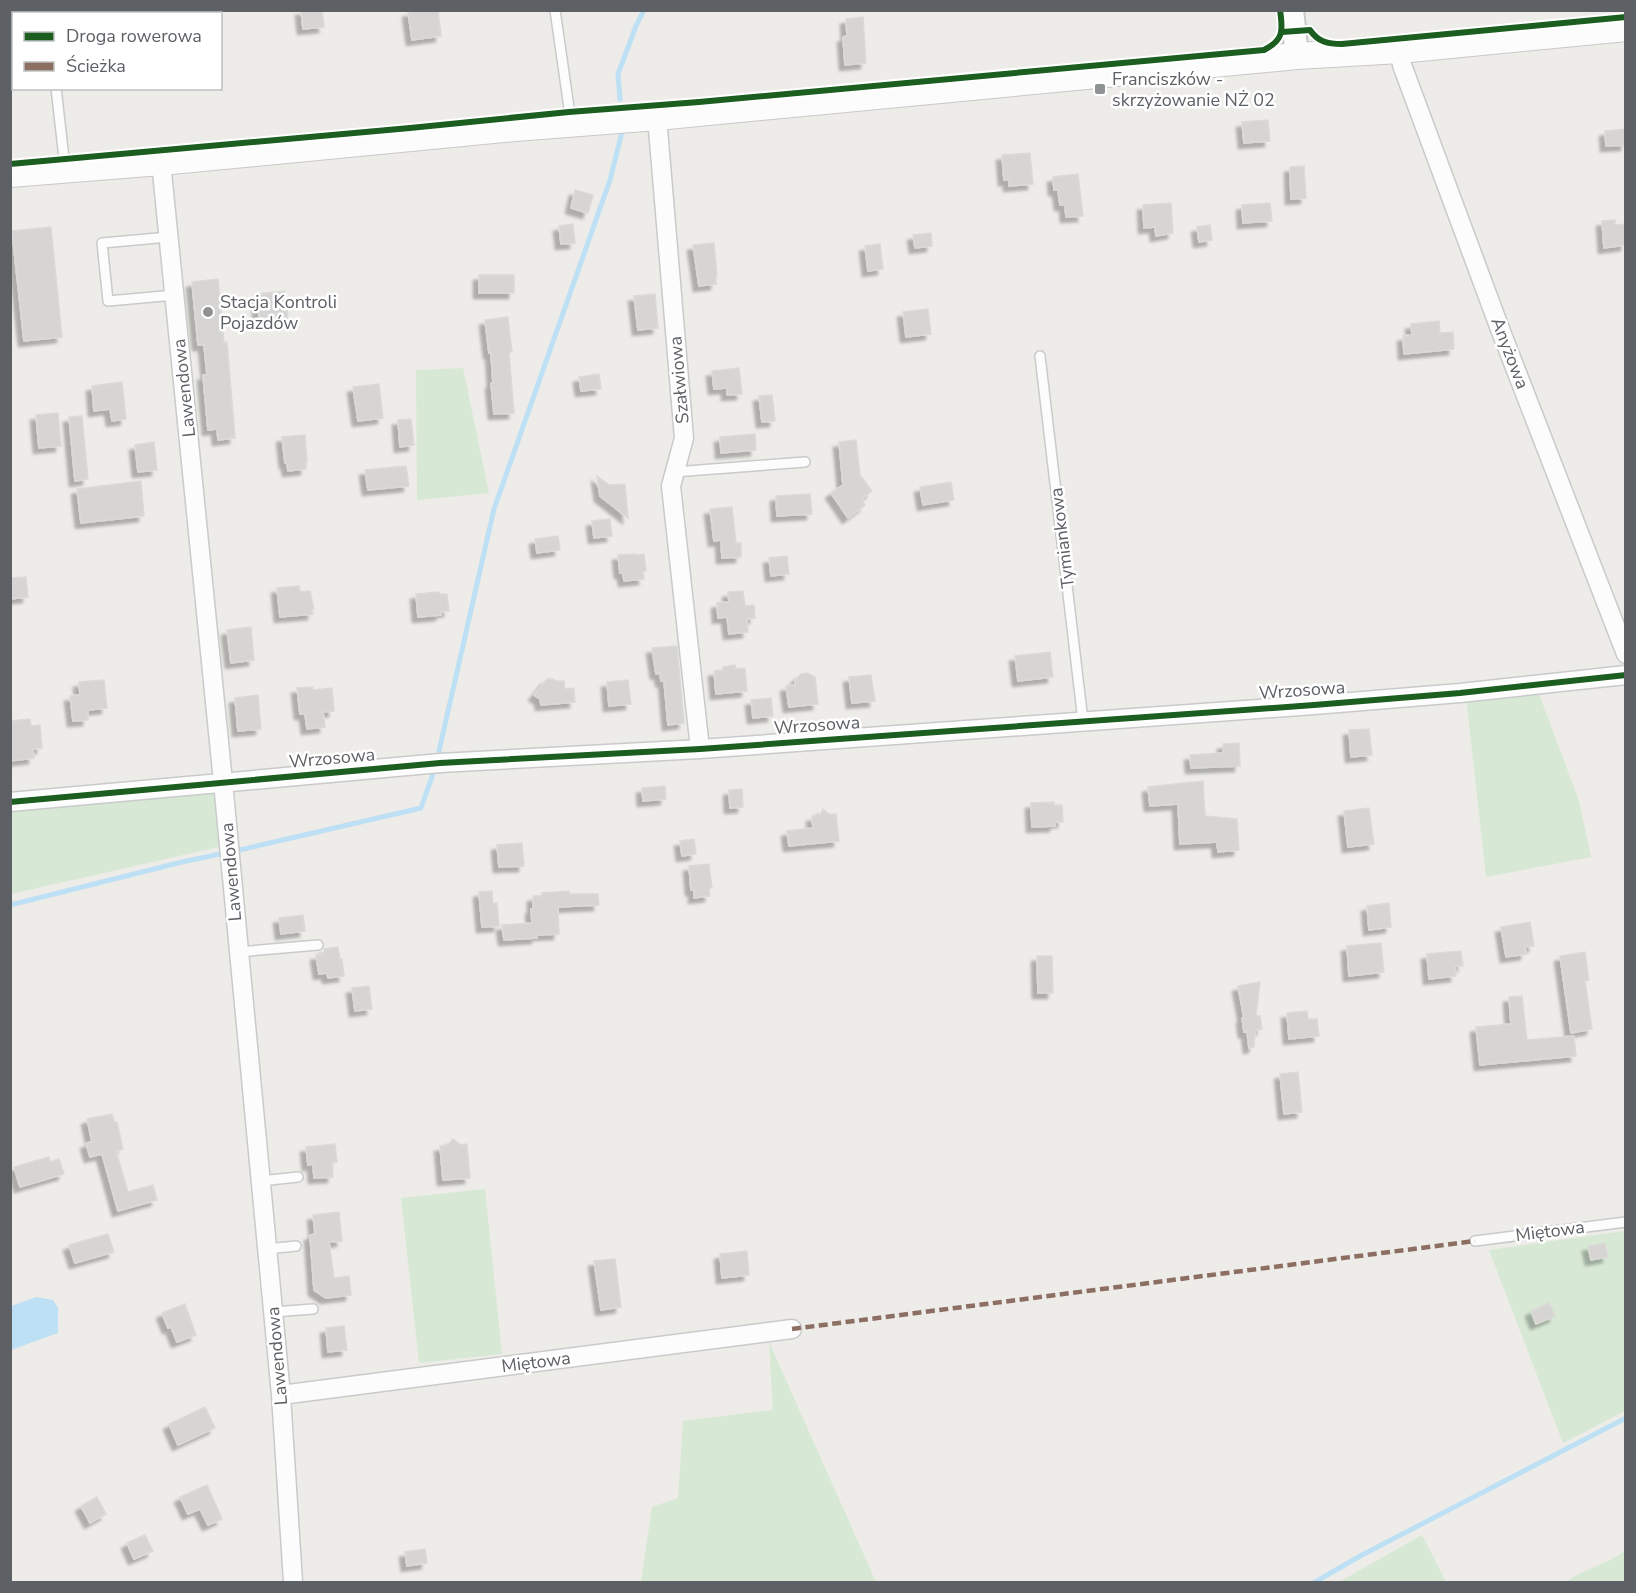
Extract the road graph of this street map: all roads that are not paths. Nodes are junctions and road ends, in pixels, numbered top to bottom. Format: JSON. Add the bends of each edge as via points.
{"nodes":[{"id":1,"x":555,"y":10,"type":"edge"},
{"id":2,"x":1292,"y":10,"type":"edge"},
{"id":3,"x":1626,"y":28,"type":"edge"},
{"id":4,"x":1400,"y":50,"type":"junction"},
{"id":5,"x":1297,"y":56,"type":"junction"},
{"id":6,"x":56,"y":90,"type":"edge"},
{"id":7,"x":657,"y":117,"type":"junction"},
{"id":8,"x":571,"y":124,"type":"junction"},
{"id":9,"x":161,"y":162,"type":"junction"},
{"id":10,"x":65,"y":169,"type":"junction"},
{"id":11,"x":10,"y":174,"type":"edge"},
{"id":12,"x":169,"y":237,"type":"junction"},
{"id":13,"x":175,"y":295,"type":"junction"},
{"id":14,"x":1040,"y":356,"type":"dead end"},
{"id":15,"x":805,"y":462,"type":"dead end"},
{"id":16,"x":674,"y":472,"type":"junction"},
{"id":17,"x":1626,"y":654,"type":"edge"},
{"id":18,"x":1626,"y":675,"type":"edge"},
{"id":19,"x":1083,"y":721,"type":"junction"},
{"id":20,"x":700,"y":749,"type":"junction"},
{"id":21,"x":223,"y":783,"type":"junction"},
{"id":22,"x":10,"y":802,"type":"edge"},
{"id":23,"x":318,"y":945,"type":"dead end"},
{"id":24,"x":238,"y":952,"type":"junction"},
{"id":25,"x":298,"y":1177,"type":"dead end"},
{"id":26,"x":260,"y":1181,"type":"junction"},
{"id":27,"x":1626,"y":1222,"type":"edge"},
{"id":28,"x":1474,"y":1241,"type":"dead end"},
{"id":29,"x":296,"y":1246,"type":"dead end"},
{"id":30,"x":267,"y":1249,"type":"junction"},
{"id":31,"x":313,"y":1309,"type":"dead end"},
{"id":32,"x":273,"y":1312,"type":"junction"},
{"id":33,"x":792,"y":1329,"type":"dead end"},
{"id":34,"x":281,"y":1395,"type":"junction"},
{"id":35,"x":293,"y":1582,"type":"edge"}],
"edges":[{"from":1,"to":8,"type":"lane"},
{"from":2,"to":5,"type":"street"},
{"from":3,"to":4,"type":"main road"},
{"from":4,"to":5,"type":"main road"},
{"from":4,"to":17,"type":"street","name":"Anyżowa","via":[[1402,65],[1500,329]]},
{"from":5,"to":7,"type":"main road"},
{"from":6,"to":10,"type":"lane"},
{"from":7,"to":8,"type":"main road"},
{"from":7,"to":16,"type":"street","name":"Szałwiowa","via":[[684,438]]},
{"from":8,"to":9,"type":"main road"},
{"from":9,"to":10,"type":"main road"},
{"from":9,"to":12,"type":"street","name":"Lawendowa"},
{"from":10,"to":11,"type":"main road"},
{"from":12,"to":13,"type":"street","name":"Lawendowa"},
{"from":12,"to":13,"type":"lane","via":[[102,243],[108,301]]},
{"from":13,"to":21,"type":"street","name":"Lawendowa"},
{"from":14,"to":19,"type":"lane","name":"Tymiankowa"},
{"from":15,"to":16,"type":"lane"},
{"from":16,"to":20,"type":"street","name":"Szałwiowa","via":[[671,486]]},
{"from":18,"to":19,"type":"street","name":"Wrzosowa","via":[[1460,693]]},
{"from":19,"to":20,"type":"street","name":"Wrzosowa"},
{"from":20,"to":21,"type":"street","name":"Wrzosowa","via":[[440,763]]},
{"from":21,"to":22,"type":"street","name":"Wrzosowa"},
{"from":21,"to":24,"type":"street","name":"Lawendowa"},
{"from":23,"to":24,"type":"lane"},
{"from":24,"to":26,"type":"street","name":"Lawendowa"},
{"from":25,"to":26,"type":"lane"},
{"from":26,"to":30,"type":"street","name":"Lawendowa"},
{"from":27,"to":28,"type":"lane","name":"Miętowa"},
{"from":29,"to":30,"type":"lane"},
{"from":30,"to":32,"type":"street","name":"Lawendowa"},
{"from":31,"to":32,"type":"lane"},
{"from":32,"to":34,"type":"street","name":"Lawendowa"},
{"from":33,"to":34,"type":"street","name":"Miętowa"},
{"from":34,"to":35,"type":"street","name":"Lawendowa"}]}
